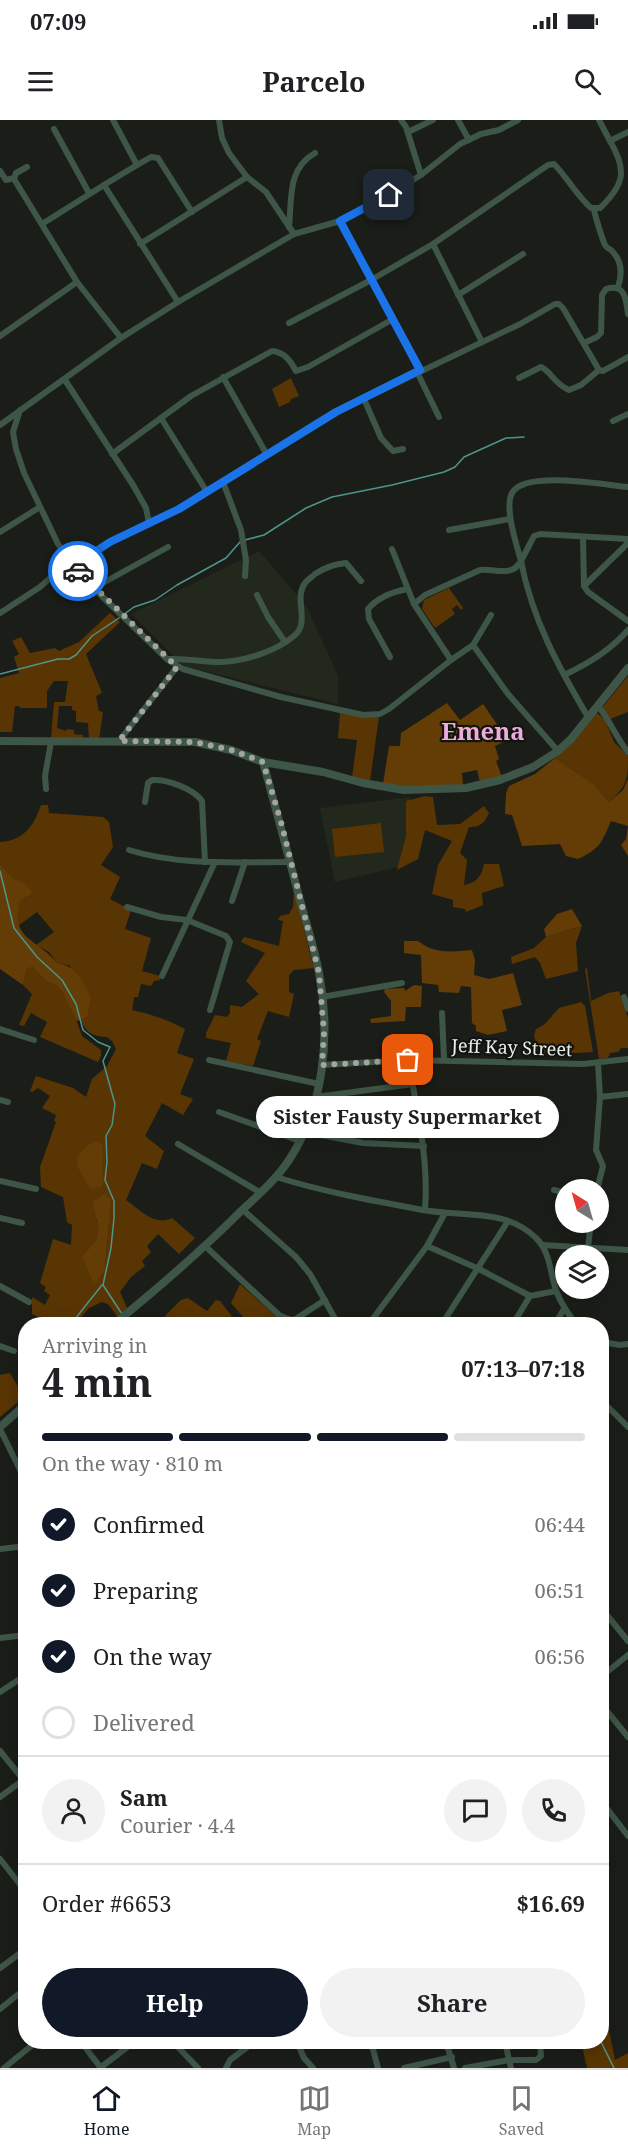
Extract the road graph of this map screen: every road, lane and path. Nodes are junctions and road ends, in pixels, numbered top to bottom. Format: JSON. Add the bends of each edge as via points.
{"nodes":[{"id":1,"x":113,"y":120,"type":"edge"},
{"id":2,"x":219,"y":120,"type":"edge"},
{"id":3,"x":401,"y":120,"type":"edge"},
{"id":4,"x":433,"y":120,"type":"edge"},
{"id":5,"x":459,"y":120,"type":"edge"},
{"id":6,"x":518,"y":120,"type":"edge"},
{"id":7,"x":599,"y":120,"type":"edge"},
{"id":8,"x":54,"y":129,"type":"dead end"},
{"id":9,"x":408,"y":132,"type":"junction"},
{"id":10,"x":628,"y":132,"type":"edge"},
{"id":11,"x":469,"y":140,"type":"junction"},
{"id":12,"x":610,"y":141,"type":"junction"},
{"id":13,"x":315,"y":153,"type":"dead end"},
{"id":14,"x":136,"y":165,"type":"junction"},
{"id":15,"x":27,"y":167,"type":"dead end"},
{"id":16,"x":0,"y":171,"type":"edge"},
{"id":17,"x":421,"y":175,"type":"junction"},
{"id":18,"x":248,"y":177,"type":"junction"},
{"id":19,"x":14,"y":178,"type":"junction"},
{"id":20,"x":104,"y":185,"type":"junction"},
{"id":21,"x":89,"y":193,"type":"junction"},
{"id":22,"x":594,"y":209,"type":"junction"},
{"id":23,"x":192,"y":212,"type":"junction"},
{"id":24,"x":340,"y":221,"type":"junction"},
{"id":25,"x":42,"y":224,"type":"junction"},
{"id":26,"x":289,"y":227,"type":"junction"},
{"id":27,"x":294,"y":234,"type":"junction"},
{"id":28,"x":140,"y":244,"type":"junction"},
{"id":29,"x":433,"y":244,"type":"junction"},
{"id":30,"x":524,"y":254,"type":"dead end"},
{"id":31,"x":371,"y":280,"type":"junction"},
{"id":32,"x":77,"y":282,"type":"junction"},
{"id":33,"x":618,"y":287,"type":"junction"},
{"id":34,"x":458,"y":295,"type":"junction"},
{"id":35,"x":178,"y":302,"type":"junction"},
{"id":36,"x":628,"y":314,"type":"edge"},
{"id":37,"x":393,"y":319,"type":"junction"},
{"id":38,"x":289,"y":323,"type":"dead end"},
{"id":39,"x":1,"y":332,"type":"edge"},
{"id":40,"x":121,"y":338,"type":"junction"},
{"id":41,"x":482,"y":342,"type":"junction"},
{"id":42,"x":584,"y":342,"type":"junction"},
{"id":43,"x":628,"y":357,"type":"edge"},
{"id":44,"x":599,"y":370,"type":"junction"},
{"id":45,"x":419,"y":371,"type":"junction"},
{"id":46,"x":223,"y":377,"type":"junction"},
{"id":47,"x":519,"y":378,"type":"dead end"},
{"id":48,"x":65,"y":380,"type":"junction"},
{"id":49,"x":364,"y":399,"type":"junction"},
{"id":50,"x":20,"y":410,"type":"junction"},
{"id":51,"x":628,"y":414,"type":"edge"},
{"id":52,"x":439,"y":417,"type":"dead end"},
{"id":53,"x":161,"y":418,"type":"junction"},
{"id":54,"x":613,"y":421,"type":"dead end"},
{"id":55,"x":0,"y":425,"type":"edge"},
{"id":56,"x":403,"y":449,"type":"dead end"},
{"id":57,"x":112,"y":454,"type":"junction"},
{"id":58,"x":267,"y":455,"type":"junction"},
{"id":59,"x":223,"y":482,"type":"junction"},
{"id":60,"x":628,"y":487,"type":"edge"},
{"id":61,"x":207,"y":492,"type":"junction"},
{"id":62,"x":40,"y":507,"type":"junction"},
{"id":63,"x":510,"y":519,"type":"junction"},
{"id":64,"x":149,"y":523,"type":"junction"},
{"id":65,"x":449,"y":530,"type":"dead end"},
{"id":66,"x":0,"y":532,"type":"edge"},
{"id":67,"x":583,"y":537,"type":"junction"},
{"id":68,"x":628,"y":541,"type":"edge"},
{"id":69,"x":168,"y":548,"type":"dead end"},
{"id":70,"x":392,"y":549,"type":"dead end"},
{"id":71,"x":521,"y":561,"type":"junction"},
{"id":72,"x":74,"y":566,"type":"junction"},
{"id":73,"x":245,"y":576,"type":"dead end"},
{"id":74,"x":361,"y":581,"type":"dead end"},
{"id":75,"x":584,"y":586,"type":"junction"},
{"id":76,"x":94,"y":588,"type":"junction"},
{"id":77,"x":407,"y":589,"type":"junction"},
{"id":78,"x":257,"y":596,"type":"dead end"},
{"id":79,"x":414,"y":604,"type":"junction"},
{"id":80,"x":0,"y":613,"type":"edge"},
{"id":81,"x":490,"y":615,"type":"dead end"},
{"id":82,"x":628,"y":621,"type":"edge"},
{"id":83,"x":628,"y":630,"type":"edge"},
{"id":84,"x":285,"y":642,"type":"junction"},
{"id":85,"x":473,"y":645,"type":"junction"},
{"id":86,"x":390,"y":657,"type":"dead end"},
{"id":87,"x":168,"y":660,"type":"junction"},
{"id":88,"x":451,"y":660,"type":"junction"},
{"id":89,"x":177,"y":667,"type":"junction"},
{"id":90,"x":628,"y":668,"type":"edge"},
{"id":91,"x":564,"y":675,"type":"junction"},
{"id":92,"x":598,"y":706,"type":"junction"},
{"id":93,"x":588,"y":717,"type":"junction"},
{"id":94,"x":0,"y":741,"type":"edge"},
{"id":95,"x":51,"y":741,"type":"junction"},
{"id":96,"x":119,"y":741,"type":"junction"},
{"id":97,"x":558,"y":751,"type":"junction"},
{"id":98,"x":628,"y":752,"type":"edge"},
{"id":99,"x":263,"y":762,"type":"junction"},
{"id":100,"x":46,"y":789,"type":"dead end"},
{"id":101,"x":145,"y":802,"type":"dead end"},
{"id":102,"x":129,"y":850,"type":"dead end"},
{"id":103,"x":205,"y":862,"type":"junction"},
{"id":104,"x":215,"y":862,"type":"junction"},
{"id":105,"x":245,"y":862,"type":"junction"},
{"id":106,"x":290,"y":862,"type":"junction"},
{"id":107,"x":232,"y":901,"type":"dead end"},
{"id":108,"x":127,"y":907,"type":"dead end"},
{"id":109,"x":187,"y":920,"type":"junction"},
{"id":110,"x":162,"y":976,"type":"dead end"},
{"id":111,"x":402,"y":983,"type":"dead end"},
{"id":112,"x":322,"y":997,"type":"junction"},
{"id":113,"x":624,"y":997,"type":"dead end"},
{"id":114,"x":628,"y":1009,"type":"edge"},
{"id":115,"x":210,"y":1010,"type":"dead end"},
{"id":116,"x":442,"y":1013,"type":"dead end"},
{"id":117,"x":0,"y":1029,"type":"edge"},
{"id":118,"x":34,"y":1040,"type":"dead end"},
{"id":119,"x":628,"y":1059,"type":"edge"},
{"id":120,"x":209,"y":1060,"type":"dead end"},
{"id":121,"x":408,"y":1060,"type":"junction"},
{"id":122,"x":444,"y":1060,"type":"junction"},
{"id":123,"x":598,"y":1063,"type":"junction"},
{"id":124,"x":322,"y":1065,"type":"junction"},
{"id":125,"x":320,"y":1084,"type":"junction"},
{"id":126,"x":412,"y":1084,"type":"junction"},
{"id":127,"x":628,"y":1094,"type":"edge"},
{"id":128,"x":316,"y":1097,"type":"junction"},
{"id":129,"x":600,"y":1097,"type":"junction"},
{"id":130,"x":0,"y":1100,"type":"edge"},
{"id":131,"x":8,"y":1102,"type":"dead end"},
{"id":132,"x":219,"y":1112,"type":"dead end"},
{"id":133,"x":305,"y":1132,"type":"junction"},
{"id":134,"x":300,"y":1141,"type":"junction"},
{"id":135,"x":178,"y":1144,"type":"dead end"},
{"id":136,"x":424,"y":1146,"type":"junction"},
{"id":137,"x":276,"y":1177,"type":"junction"},
{"id":138,"x":600,"y":1179,"type":"edge"},
{"id":139,"x":0,"y":1181,"type":"edge"},
{"id":140,"x":36,"y":1189,"type":"dead end"},
{"id":141,"x":261,"y":1193,"type":"junction"},
{"id":142,"x":243,"y":1210,"type":"junction"},
{"id":143,"x":425,"y":1210,"type":"junction"},
{"id":144,"x":445,"y":1213,"type":"junction"},
{"id":145,"x":0,"y":1218,"type":"edge"},
{"id":146,"x":508,"y":1221,"type":"junction"},
{"id":147,"x":22,"y":1223,"type":"dead end"},
{"id":148,"x":427,"y":1245,"type":"junction"},
{"id":149,"x":542,"y":1245,"type":"junction"},
{"id":150,"x":205,"y":1246,"type":"junction"},
{"id":151,"x":555,"y":1246,"type":"edge"},
{"id":152,"x":609,"y":1249,"type":"edge"},
{"id":153,"x":628,"y":1250,"type":"edge"},
{"id":154,"x":479,"y":1269,"type":"junction"},
{"id":155,"x":0,"y":1286,"type":"edge"},
{"id":156,"x":555,"y":1289,"type":"edge"},
{"id":157,"x":555,"y":1292,"type":"edge"},
{"id":158,"x":530,"y":1296,"type":"junction"},
{"id":159,"x":559,"y":1299,"type":"edge"},
{"id":160,"x":325,"y":1300,"type":"junction"},
{"id":161,"x":29,"y":1302,"type":"dead end"},
{"id":162,"x":564,"y":1309,"type":"junction"},
{"id":163,"x":122,"y":1317,"type":"edge"},
{"id":164,"x":284,"y":1317,"type":"edge"},
{"id":165,"x":299,"y":1317,"type":"edge"},
{"id":166,"x":334,"y":1317,"type":"edge"},
{"id":167,"x":374,"y":1317,"type":"edge"},
{"id":168,"x":447,"y":1317,"type":"edge"},
{"id":169,"x":517,"y":1317,"type":"edge"},
{"id":170,"x":559,"y":1317,"type":"edge"},
{"id":171,"x":570,"y":1317,"type":"edge"},
{"id":172,"x":609,"y":1343,"type":"edge"},
{"id":173,"x":628,"y":1344,"type":"edge"},
{"id":174,"x":0,"y":1346,"type":"edge"},
{"id":175,"x":14,"y":1351,"type":"dead end"},
{"id":176,"x":609,"y":1408,"type":"edge"},
{"id":177,"x":18,"y":1411,"type":"edge"},
{"id":178,"x":628,"y":1427,"type":"edge"},
{"id":179,"x":0,"y":1428,"type":"edge"},
{"id":180,"x":18,"y":1465,"type":"edge"},
{"id":181,"x":18,"y":1547,"type":"edge"},
{"id":182,"x":0,"y":1550,"type":"edge"},
{"id":183,"x":609,"y":1618,"type":"edge"},
{"id":184,"x":18,"y":1636,"type":"edge"},
{"id":185,"x":0,"y":1638,"type":"edge"},
{"id":186,"x":628,"y":1641,"type":"edge"},
{"id":187,"x":628,"y":1655,"type":"edge"},
{"id":188,"x":609,"y":1670,"type":"edge"},
{"id":189,"x":18,"y":1680,"type":"edge"},
{"id":190,"x":0,"y":1692,"type":"edge"},
{"id":191,"x":609,"y":1714,"type":"edge"},
{"id":192,"x":628,"y":1737,"type":"edge"},
{"id":193,"x":0,"y":1751,"type":"edge"},
{"id":194,"x":18,"y":1773,"type":"edge"},
{"id":195,"x":18,"y":1785,"type":"edge"},
{"id":196,"x":0,"y":1797,"type":"edge"},
{"id":197,"x":609,"y":1812,"type":"edge"},
{"id":198,"x":627,"y":1832,"type":"edge"},
{"id":199,"x":0,"y":1859,"type":"edge"},
{"id":200,"x":3,"y":1868,"type":"edge"},
{"id":201,"x":18,"y":1884,"type":"edge"},
{"id":202,"x":18,"y":1954,"type":"edge"},
{"id":203,"x":0,"y":1967,"type":"edge"},
{"id":204,"x":18,"y":1994,"type":"edge"},
{"id":205,"x":0,"y":2009,"type":"edge"},
{"id":206,"x":27,"y":2049,"type":"edge"},
{"id":207,"x":86,"y":2049,"type":"edge"},
{"id":208,"x":125,"y":2049,"type":"edge"},
{"id":209,"x":180,"y":2049,"type":"edge"},
{"id":210,"x":245,"y":2049,"type":"edge"},
{"id":211,"x":300,"y":2049,"type":"edge"},
{"id":212,"x":373,"y":2049,"type":"edge"},
{"id":213,"x":449,"y":2049,"type":"edge"},
{"id":214,"x":507,"y":2049,"type":"edge"},
{"id":215,"x":541,"y":2049,"type":"edge"},
{"id":216,"x":452,"y":2057,"type":"junction"},
{"id":217,"x":509,"y":2060,"type":"junction"},
{"id":218,"x":4,"y":2068,"type":"edge"},
{"id":219,"x":100,"y":2068,"type":"edge"},
{"id":220,"x":198,"y":2068,"type":"edge"},
{"id":221,"x":226,"y":2068,"type":"edge"},
{"id":222,"x":313,"y":2068,"type":"edge"},
{"id":223,"x":378,"y":2068,"type":"edge"},
{"id":224,"x":404,"y":2068,"type":"edge"},
{"id":225,"x":454,"y":2068,"type":"edge"},
{"id":226,"x":465,"y":2068,"type":"edge"},
{"id":227,"x":511,"y":2068,"type":"edge"}],
"edges":[{"from":1,"to":14,"type":"street"},
{"from":2,"to":18,"type":"street","via":[[229,153]]},
{"from":3,"to":9,"type":"street"},
{"from":4,"to":9,"type":"street"},
{"from":5,"to":11,"type":"street"},
{"from":6,"to":11,"type":"street"},
{"from":7,"to":12,"type":"street"},
{"from":8,"to":21,"type":"street"},
{"from":9,"to":17,"type":"street"},
{"from":10,"to":12,"type":"street"},
{"from":11,"to":17,"type":"street"},
{"from":12,"to":22,"type":"street","via":[[620,159],[621,177],[605,203]]},
{"from":13,"to":26,"type":"street","via":[[304,159],[294,176]]},
{"from":14,"to":20,"type":"street"},
{"from":14,"to":23,"type":"street","via":[[151,157],[158,158]]},
{"from":15,"to":19,"type":"street"},
{"from":16,"to":19,"type":"street","via":[[6,180]]},
{"from":17,"to":24,"type":"street"},
{"from":18,"to":23,"type":"street"},
{"from":18,"to":26,"type":"street","via":[[266,192]]},
{"from":19,"to":25,"type":"street"},
{"from":20,"to":21,"type":"street"},
{"from":20,"to":28,"type":"street"},
{"from":21,"to":25,"type":"street"},
{"from":22,"to":29,"type":"street","via":[[554,164],[548,165]]},
{"from":22,"to":33,"type":"street","via":[[605,244],[622,270]]},
{"from":23,"to":28,"type":"street"},
{"from":24,"to":27,"type":"street"},
{"from":24,"to":31,"type":"street"},
{"from":25,"to":32,"type":"street"},
{"from":26,"to":27,"type":"street"},
{"from":27,"to":35,"type":"street"},
{"from":28,"to":35,"type":"street"},
{"from":29,"to":31,"type":"street"},
{"from":29,"to":34,"type":"street"},
{"from":30,"to":34,"type":"street"},
{"from":31,"to":37,"type":"street"},
{"from":31,"to":38,"type":"street"},
{"from":32,"to":39,"type":"street"},
{"from":32,"to":40,"type":"street"},
{"from":33,"to":36,"type":"street","via":[[626,298]]},
{"from":33,"to":42,"type":"street","via":[[604,291],[601,333]]},
{"from":34,"to":41,"type":"street"},
{"from":35,"to":40,"type":"street"},
{"from":37,"to":45,"type":"street"},
{"from":37,"to":46,"type":"street","via":[[308,367],[296,371],[280,352],[272,351]]},
{"from":40,"to":48,"type":"street"},
{"from":41,"to":42,"type":"street","via":[[558,304]]},
{"from":41,"to":45,"type":"street"},
{"from":42,"to":44,"type":"street"},
{"from":43,"to":44,"type":"street"},
{"from":44,"to":47,"type":"street","via":[[568,390],[541,367]]},
{"from":45,"to":49,"type":"street"},
{"from":45,"to":52,"type":"street"},
{"from":46,"to":53,"type":"street"},
{"from":46,"to":58,"type":"street"},
{"from":48,"to":50,"type":"street"},
{"from":48,"to":57,"type":"street"},
{"from":49,"to":56,"type":"street","via":[[381,438],[393,451]]},
{"from":49,"to":58,"type":"street"},
{"from":50,"to":55,"type":"street"},
{"from":50,"to":62,"type":"street","via":[[14,441]]},
{"from":51,"to":54,"type":"street"},
{"from":53,"to":57,"type":"street"},
{"from":53,"to":61,"type":"street"},
{"from":57,"to":64,"type":"street","via":[[134,485]]},
{"from":58,"to":59,"type":"street"},
{"from":59,"to":61,"type":"street"},
{"from":59,"to":73,"type":"street","via":[[241,530]]},
{"from":60,"to":63,"type":"street","via":[[538,479],[512,494]]},
{"from":61,"to":64,"type":"street"},
{"from":62,"to":66,"type":"street"},
{"from":62,"to":72,"type":"street"},
{"from":63,"to":65,"type":"street"},
{"from":63,"to":71,"type":"street"},
{"from":64,"to":72,"type":"street"},
{"from":67,"to":68,"type":"street"},
{"from":67,"to":71,"type":"street","via":[[534,536]]},
{"from":67,"to":75,"type":"street"},
{"from":68,"to":75,"type":"street"},
{"from":69,"to":76,"type":"street"},
{"from":70,"to":77,"type":"street"},
{"from":71,"to":79,"type":"street","via":[[508,571],[480,570]]},
{"from":71,"to":91,"type":"street","via":[[532,607]]},
{"from":72,"to":76,"type":"street"},
{"from":72,"to":80,"type":"street","via":[[59,570]]},
{"from":74,"to":84,"type":"street","via":[[346,563],[319,572],[304,584],[301,628]]},
{"from":75,"to":82,"type":"street"},
{"from":76,"to":87,"type":"street"},
{"from":77,"to":79,"type":"street"},
{"from":77,"to":86,"type":"street","via":[[374,601],[368,609],[369,619]]},
{"from":78,"to":84,"type":"street"},
{"from":79,"to":88,"type":"street"},
{"from":81,"to":85,"type":"street"},
{"from":83,"to":91,"type":"street","via":[[590,663]]},
{"from":84,"to":87,"type":"street","via":[[236,661]]},
{"from":85,"to":88,"type":"street"},
{"from":85,"to":97,"type":"street","via":[[508,694]]},
{"from":87,"to":89,"type":"street"},
{"from":88,"to":89,"type":"street","via":[[389,709],[363,715],[281,697]]},
{"from":89,"to":96,"type":"street"},
{"from":90,"to":92,"type":"street"},
{"from":91,"to":93,"type":"street"},
{"from":92,"to":93,"type":"street"},
{"from":92,"to":98,"type":"street"},
{"from":93,"to":97,"type":"street"},
{"from":94,"to":95,"type":"street"},
{"from":95,"to":96,"type":"street"},
{"from":95,"to":100,"type":"street"},
{"from":96,"to":99,"type":"street","via":[[195,742]]},
{"from":97,"to":99,"type":"street","via":[[533,767],[500,780],[433,790],[404,790]]},
{"from":99,"to":106,"type":"street"},
{"from":101,"to":103,"type":"street","via":[[152,780],[197,794],[202,801]]},
{"from":102,"to":103,"type":"street","via":[[153,858]]},
{"from":103,"to":104,"type":"street"},
{"from":104,"to":105,"type":"street"},
{"from":104,"to":109,"type":"street"},
{"from":105,"to":106,"type":"street"},
{"from":105,"to":107,"type":"street"},
{"from":106,"to":112,"type":"street"},
{"from":108,"to":109,"type":"street"},
{"from":109,"to":110,"type":"street"},
{"from":109,"to":115,"type":"street","via":[[230,939]]},
{"from":111,"to":112,"type":"street"},
{"from":112,"to":124,"type":"street"},
{"from":113,"to":114,"type":"street"},
{"from":116,"to":122,"type":"street"},
{"from":117,"to":118,"type":"street"},
{"from":119,"to":123,"type":"street","name":"Jeff Kay Street"},
{"from":120,"to":125,"type":"street"},
{"from":121,"to":122,"type":"street","name":"Jeff Kay Street"},
{"from":121,"to":124,"type":"street","name":"Jeff Kay Street"},
{"from":121,"to":126,"type":"street"},
{"from":122,"to":123,"type":"street","name":"Jeff Kay Street"},
{"from":123,"to":129,"type":"street"},
{"from":124,"to":125,"type":"street"},
{"from":125,"to":128,"type":"street"},
{"from":126,"to":128,"type":"street"},
{"from":126,"to":136,"type":"street"},
{"from":127,"to":129,"type":"street"},
{"from":128,"to":133,"type":"street"},
{"from":129,"to":138,"type":"street","via":[[596,1150],[603,1166]]},
{"from":130,"to":131,"type":"street"},
{"from":132,"to":134,"type":"street"},
{"from":133,"to":134,"type":"street"},
{"from":133,"to":136,"type":"street","via":[[363,1143]]},
{"from":134,"to":137,"type":"street"},
{"from":135,"to":141,"type":"street"},
{"from":136,"to":143,"type":"street"},
{"from":137,"to":141,"type":"street"},
{"from":137,"to":143,"type":"street","via":[[316,1190]]},
{"from":139,"to":140,"type":"street"},
{"from":141,"to":142,"type":"street"},
{"from":142,"to":150,"type":"street"},
{"from":142,"to":160,"type":"street","via":[[296,1257]]},
{"from":143,"to":144,"type":"street"},
{"from":144,"to":146,"type":"street"},
{"from":144,"to":148,"type":"street"},
{"from":145,"to":147,"type":"street"},
{"from":146,"to":149,"type":"street","via":[[536,1237]]},
{"from":146,"to":154,"type":"street"},
{"from":148,"to":154,"type":"street"},
{"from":148,"to":167,"type":"street"},
{"from":149,"to":151,"type":"street"},
{"from":149,"to":156,"type":"street"},
{"from":150,"to":163,"type":"street"},
{"from":150,"to":164,"type":"street"},
{"from":152,"to":153,"type":"street"},
{"from":154,"to":158,"type":"street"},
{"from":154,"to":168,"type":"street"},
{"from":155,"to":161,"type":"street"},
{"from":157,"to":158,"type":"street"},
{"from":158,"to":169,"type":"street"},
{"from":159,"to":162,"type":"street"},
{"from":160,"to":165,"type":"street"},
{"from":160,"to":166,"type":"street"},
{"from":162,"to":170,"type":"street"},
{"from":162,"to":171,"type":"street"},
{"from":172,"to":173,"type":"street"},
{"from":174,"to":175,"type":"street"},
{"from":176,"to":178,"type":"street"},
{"from":177,"to":179,"type":"street"},
{"from":179,"to":180,"type":"street"},
{"from":181,"to":182,"type":"street"},
{"from":183,"to":186,"type":"street"},
{"from":184,"to":185,"type":"street"},
{"from":187,"to":188,"type":"street"},
{"from":189,"to":190,"type":"street"},
{"from":191,"to":192,"type":"street"},
{"from":193,"to":194,"type":"street"},
{"from":195,"to":196,"type":"street"},
{"from":197,"to":198,"type":"street"},
{"from":199,"to":200,"type":"street"},
{"from":200,"to":201,"type":"street"},
{"from":202,"to":203,"type":"street"},
{"from":204,"to":205,"type":"street"},
{"from":206,"to":218,"type":"street"},
{"from":207,"to":219,"type":"street"},
{"from":208,"to":219,"type":"street"},
{"from":209,"to":220,"type":"street"},
{"from":210,"to":221,"type":"street"},
{"from":211,"to":222,"type":"street"},
{"from":212,"to":223,"type":"street"},
{"from":213,"to":216,"type":"street"},
{"from":214,"to":217,"type":"street"},
{"from":215,"to":217,"type":"street","via":[[536,2060]]},
{"from":216,"to":224,"type":"street"},
{"from":216,"to":225,"type":"street"},
{"from":217,"to":226,"type":"street"},
{"from":217,"to":227,"type":"street"}]}
